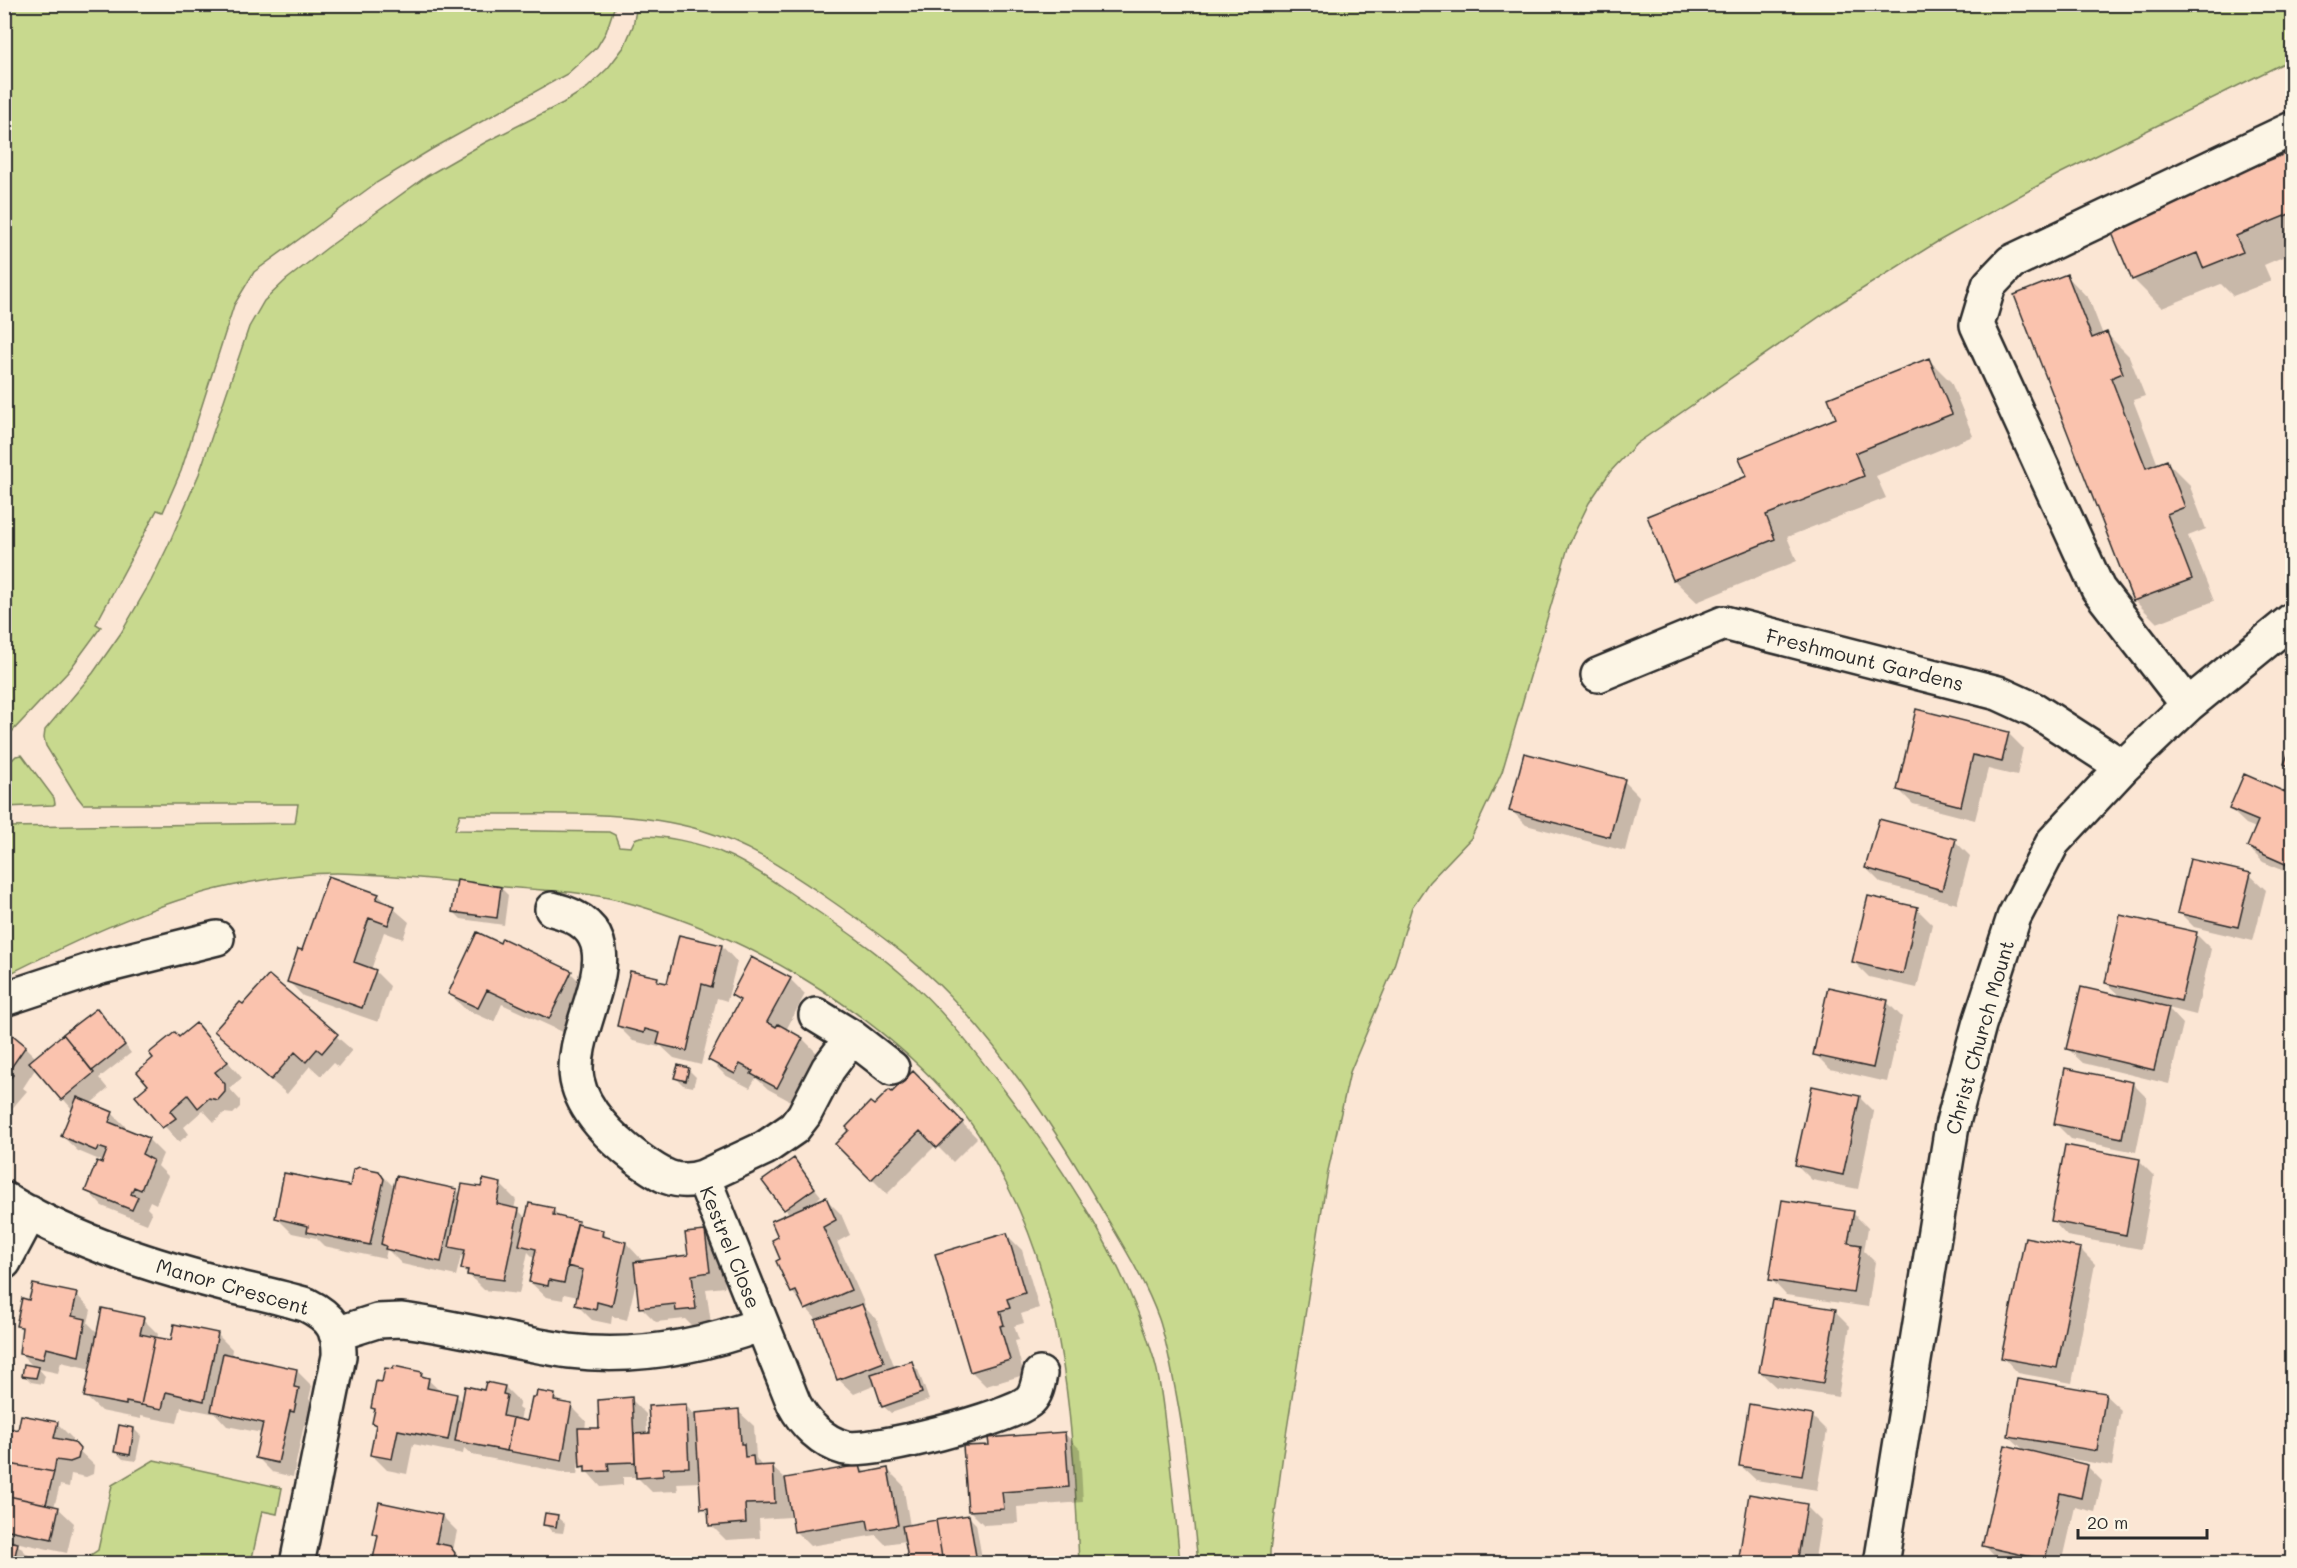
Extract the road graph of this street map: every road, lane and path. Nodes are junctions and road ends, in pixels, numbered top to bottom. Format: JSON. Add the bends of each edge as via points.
{"nodes":[{"id":1,"x":2292,"y":129,"type":"edge"},
{"id":2,"x":2292,"y":620,"type":"edge"},
{"id":3,"x":1598,"y":675,"type":"dead end"},
{"id":4,"x":2188,"y":705,"type":"junction"},
{"id":5,"x":2122,"y":767,"type":"junction"},
{"id":6,"x":552,"y":909,"type":"dead end"},
{"id":7,"x":217,"y":938,"type":"dead end"},
{"id":8,"x":4,"y":999,"type":"edge"},
{"id":9,"x":816,"y":1015,"type":"dead end"},
{"id":10,"x":852,"y":1037,"type":"junction"},
{"id":11,"x":892,"y":1068,"type":"dead end"},
{"id":12,"x":704,"y":1177,"type":"junction"},
{"id":13,"x":17,"y":1206,"type":"edge"},
{"id":14,"x":4,"y":1262,"type":"edge"},
{"id":15,"x":762,"y":1324,"type":"junction"},
{"id":16,"x":336,"y":1334,"type":"junction"},
{"id":17,"x":1040,"y":1374,"type":"dead end"},
{"id":18,"x":297,"y":1563,"type":"edge"},
{"id":19,"x":1881,"y":1563,"type":"edge"}],
"edges":[{"from":1,"to":4,"type":"street","via":[[2011,262],[1989,285],[1977,325],[2098,589]]},
{"from":2,"to":4,"type":"street","name":"Christ Church Mount"},
{"from":3,"to":5,"type":"street","name":"Freshmount Gardens","via":[[1724,623],[1998,693],[2035,710]]},
{"from":4,"to":5,"type":"street","name":"Christ Church Mount"},
{"from":5,"to":19,"type":"street","name":"Christ Church Mount","via":[[2053,842],[2014,917],[1979,1025],[1952,1126]]},
{"from":6,"to":12,"type":"street","via":[[585,923],[599,949],[596,987],[576,1060],[577,1078],[586,1102],[616,1140],[653,1169],[680,1181]]},
{"from":7,"to":8,"type":"street","via":[[101,966]]},
{"from":9,"to":10,"type":"street"},
{"from":10,"to":11,"type":"street"},
{"from":10,"to":12,"type":"street","name":"Kestrel Close","via":[[828,1069],[794,1128],[765,1148]]},
{"from":12,"to":15,"type":"street","name":"Kestrel Close"},
{"from":13,"to":14,"type":"street"},
{"from":13,"to":16,"type":"street","name":"Manor Crescent","via":[[152,1263],[307,1305],[325,1315]]},
{"from":15,"to":16,"type":"street","name":"Kestrel Close","via":[[678,1347],[612,1353],[567,1350],[402,1320],[377,1321]]},
{"from":15,"to":17,"type":"street","via":[[803,1419],[825,1438],[845,1448],[889,1444],[1000,1415],[1030,1401]]},
{"from":16,"to":18,"type":"street","via":[[339,1356],[334,1388]]}]}
